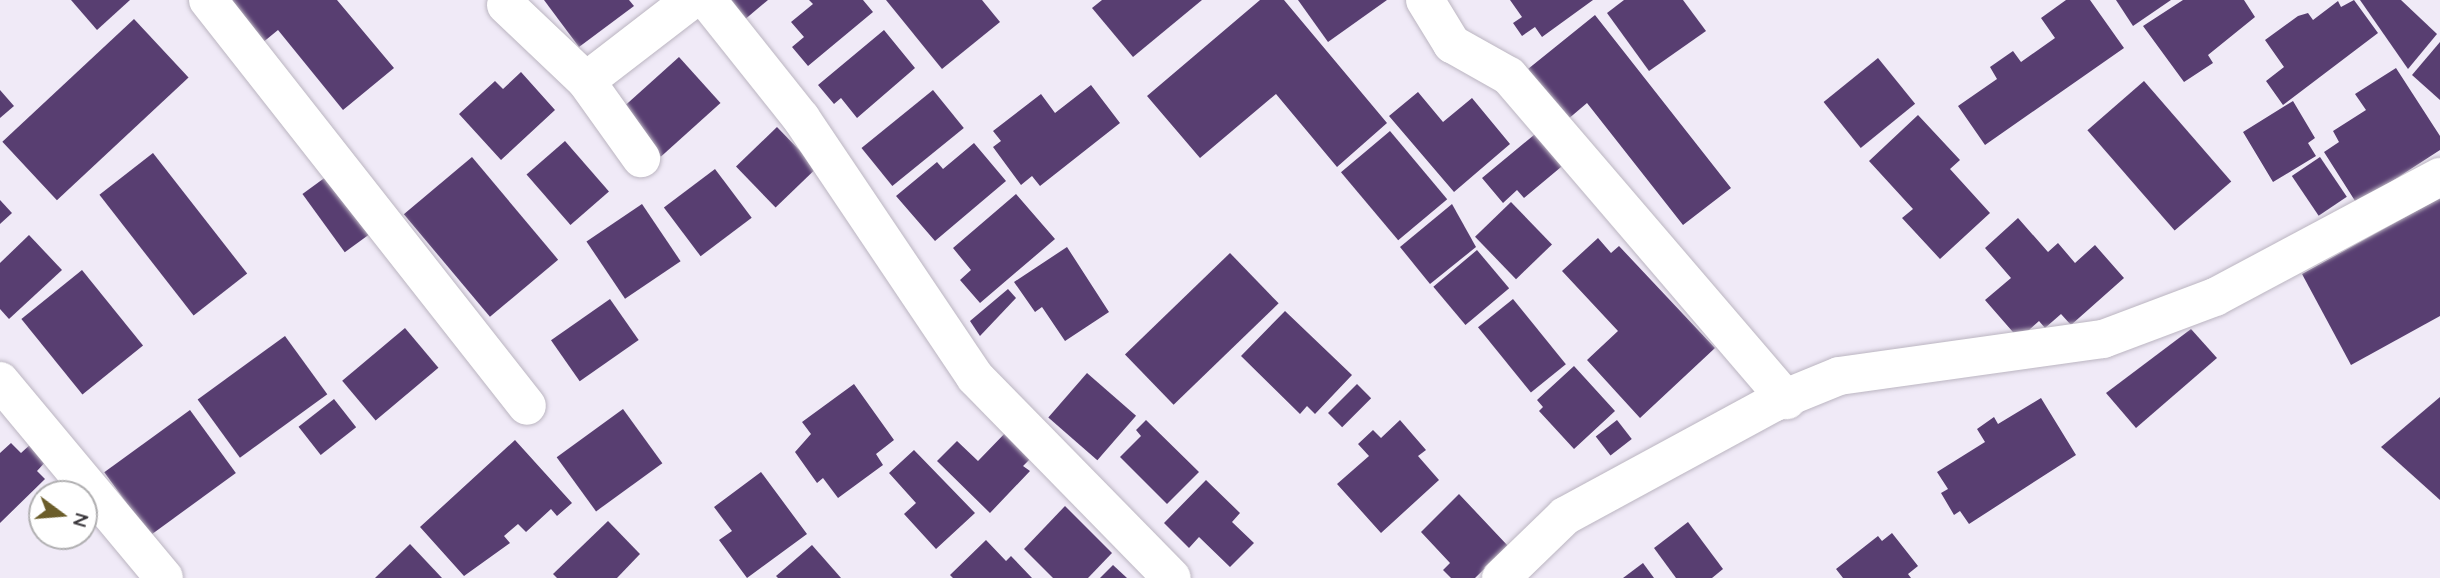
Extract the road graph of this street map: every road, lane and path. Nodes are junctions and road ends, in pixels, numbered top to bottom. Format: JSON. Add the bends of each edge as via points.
{"nodes":[{"id":1,"x":208,"y":0,"type":"edge"},
{"id":2,"x":691,"y":0,"type":"edge"},
{"id":3,"x":707,"y":0,"type":"edge"},
{"id":4,"x":1425,"y":0,"type":"edge"},
{"id":5,"x":506,"y":5,"type":"dead end"},
{"id":6,"x":586,"y":81,"type":"junction"},
{"id":7,"x":641,"y":159,"type":"dead end"},
{"id":8,"x":2440,"y":177,"type":"edge"},
{"id":9,"x":0,"y":381,"type":"edge"},
{"id":10,"x":1787,"y":400,"type":"junction"},
{"id":11,"x":527,"y":406,"type":"dead end"},
{"id":12,"x":164,"y":578,"type":"edge"},
{"id":13,"x":1172,"y":578,"type":"edge"},
{"id":14,"x":1501,"y":578,"type":"edge"}],
"edges":[{"from":1,"to":11,"type":"street"},
{"from":2,"to":6,"type":"street"},
{"from":3,"to":13,"type":"street","via":[[801,118],[975,377]]},
{"from":4,"to":10,"type":"street","via":[[1452,44],[1509,76]]},
{"from":5,"to":6,"type":"street"},
{"from":6,"to":7,"type":"street"},
{"from":8,"to":10,"type":"street","via":[[2215,297],[2103,339],[1839,376]]},
{"from":9,"to":12,"type":"street"},
{"from":10,"to":14,"type":"street","via":[[1773,403],[1565,516]]}]}
